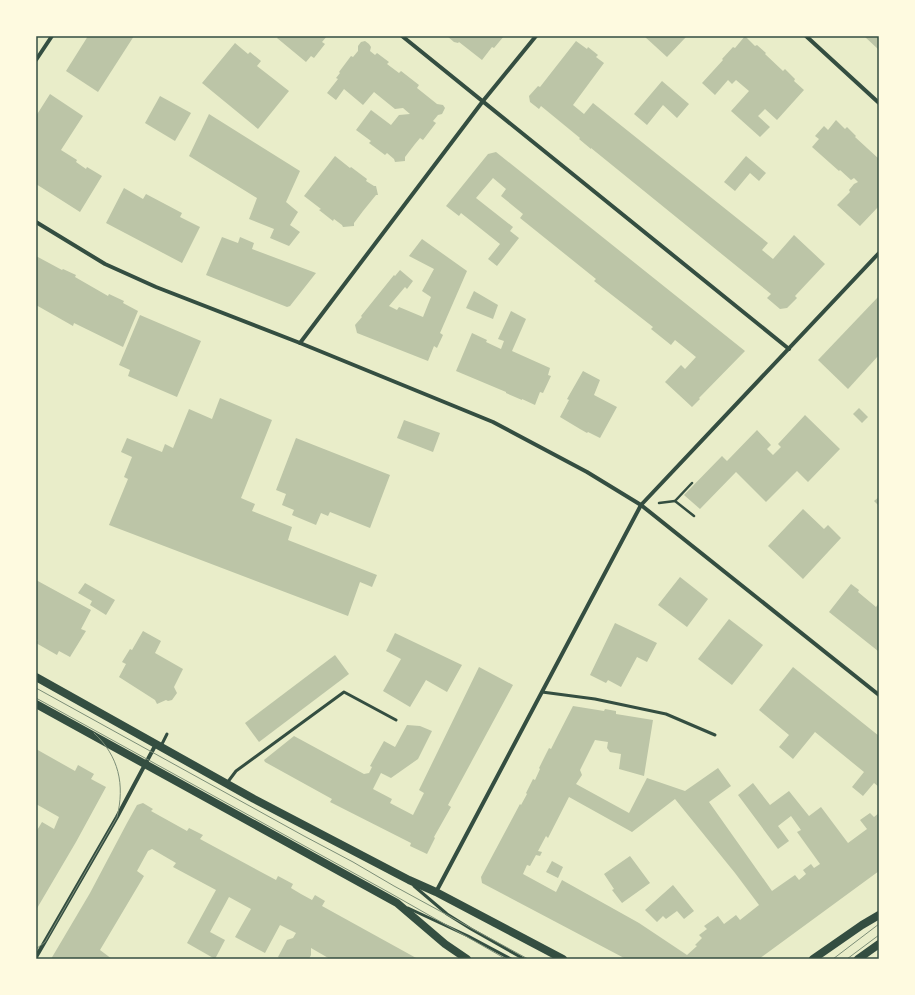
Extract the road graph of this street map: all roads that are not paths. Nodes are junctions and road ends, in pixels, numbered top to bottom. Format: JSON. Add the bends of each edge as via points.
{"nodes":[{"id":1,"x":52,"y":36,"type":"edge"},
{"id":2,"x":402,"y":36,"type":"edge"},
{"id":3,"x":536,"y":36,"type":"edge"},
{"id":4,"x":806,"y":36,"type":"edge"},
{"id":5,"x":36,"y":60,"type":"edge"},
{"id":6,"x":483,"y":101,"type":"junction"},
{"id":7,"x":879,"y":102,"type":"edge"},
{"id":8,"x":36,"y":222,"type":"edge"},
{"id":9,"x":879,"y":254,"type":"edge"},
{"id":10,"x":300,"y":343,"type":"junction"},
{"id":11,"x":788,"y":349,"type":"junction"},
{"id":12,"x":641,"y":505,"type":"junction"},
{"id":13,"x":36,"y":677,"type":"edge"},
{"id":14,"x":542,"y":692,"type":"junction"},
{"id":15,"x":879,"y":695,"type":"edge"},
{"id":16,"x":36,"y":704,"type":"edge"},
{"id":17,"x":396,"y":720,"type":"dead end"},
{"id":18,"x":168,"y":734,"type":"dead end"},
{"id":19,"x":716,"y":735,"type":"dead end"},
{"id":20,"x":158,"y":745,"type":"junction"},
{"id":21,"x":146,"y":764,"type":"junction"},
{"id":22,"x":227,"y":783,"type":"junction"},
{"id":23,"x":409,"y":880,"type":"junction"},
{"id":24,"x":436,"y":892,"type":"junction"},
{"id":25,"x":397,"y":903,"type":"junction"},
{"id":26,"x":879,"y":915,"type":"edge"},
{"id":27,"x":879,"y":944,"type":"edge"},
{"id":28,"x":36,"y":957,"type":"edge"},
{"id":29,"x":467,"y":959,"type":"edge"},
{"id":30,"x":511,"y":959,"type":"edge"},
{"id":31,"x":524,"y":959,"type":"edge"},
{"id":32,"x":563,"y":959,"type":"edge"},
{"id":33,"x":813,"y":959,"type":"edge"},
{"id":34,"x":858,"y":959,"type":"edge"}],
"edges":[{"from":1,"to":5,"type":"street"},
{"from":2,"to":6,"type":"street"},
{"from":3,"to":6,"type":"street"},
{"from":4,"to":7,"type":"street"},
{"from":6,"to":10,"type":"street"},
{"from":6,"to":11,"type":"street"},
{"from":8,"to":10,"type":"street","via":[[105,264],[156,287]]},
{"from":9,"to":11,"type":"street"},
{"from":10,"to":12,"type":"street","via":[[493,422],[587,472]]},
{"from":11,"to":12,"type":"street"},
{"from":12,"to":14,"type":"street"},
{"from":12,"to":15,"type":"street"},
{"from":13,"to":20,"type":"main road"},
{"from":14,"to":19,"type":"lane","via":[[595,699],[666,714]]},
{"from":14,"to":24,"type":"street"},
{"from":16,"to":21,"type":"main road"},
{"from":17,"to":22,"type":"lane","via":[[344,692],[236,770]]},
{"from":18,"to":20,"type":"lane"},
{"from":20,"to":21,"type":"street"},
{"from":20,"to":22,"type":"main road"},
{"from":21,"to":25,"type":"main road"},
{"from":21,"to":28,"type":"street"},
{"from":22,"to":23,"type":"main road"},
{"from":23,"to":24,"type":"main road"},
{"from":23,"to":31,"type":"lane","via":[[447,914]]},
{"from":24,"to":32,"type":"main road"},
{"from":25,"to":29,"type":"main road","via":[[445,944]]},
{"from":25,"to":30,"type":"lane"},
{"from":26,"to":33,"type":"main road"},
{"from":27,"to":34,"type":"main road"}]}
